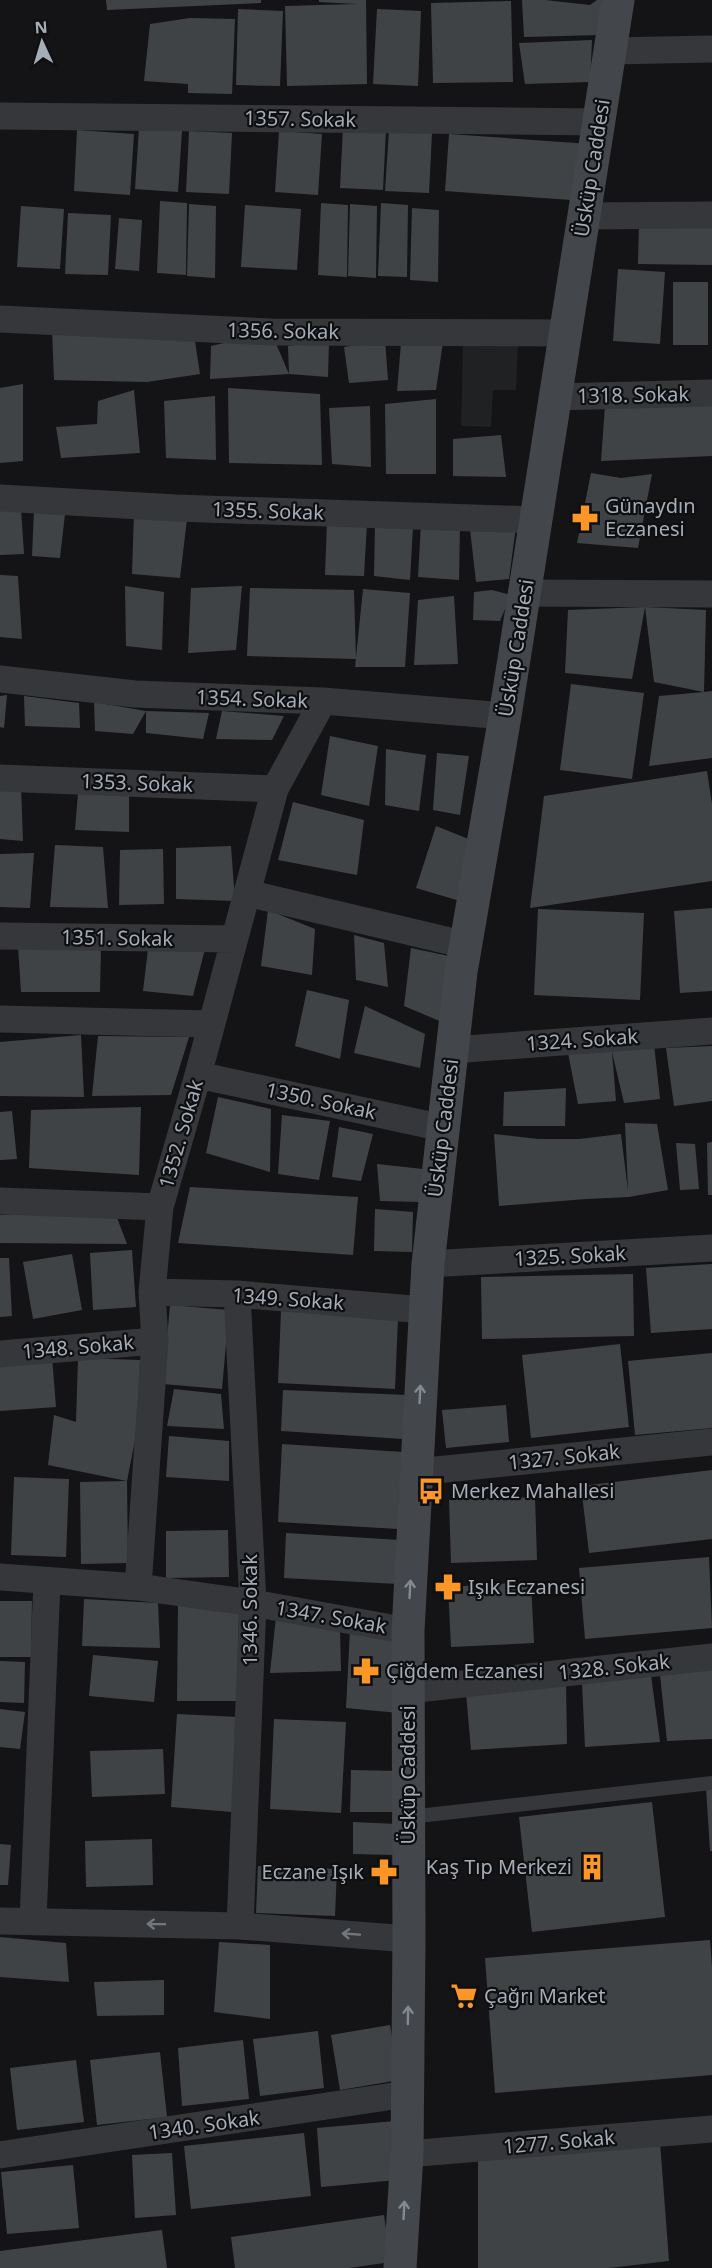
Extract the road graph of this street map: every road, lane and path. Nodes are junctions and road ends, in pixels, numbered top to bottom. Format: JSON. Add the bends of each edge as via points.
{"nodes":[{"id":1,"x":618,"y":0,"type":"edge"},
{"id":2,"x":712,"y":49,"type":"edge"},
{"id":3,"x":610,"y":51,"type":"junction"},
{"id":4,"x":0,"y":117,"type":"edge"},
{"id":5,"x":600,"y":122,"type":"junction"},
{"id":6,"x":712,"y":215,"type":"edge"},
{"id":7,"x":584,"y":216,"type":"junction"},
{"id":8,"x":0,"y":319,"type":"edge"},
{"id":9,"x":565,"y":333,"type":"junction"},
{"id":10,"x":712,"y":393,"type":"edge"},
{"id":11,"x":555,"y":397,"type":"junction"},
{"id":12,"x":0,"y":498,"type":"edge"},
{"id":13,"x":536,"y":520,"type":"junction"},
{"id":14,"x":524,"y":593,"type":"junction"},
{"id":15,"x":712,"y":594,"type":"edge"},
{"id":16,"x":0,"y":679,"type":"edge"},
{"id":17,"x":324,"y":701,"type":"junction"},
{"id":18,"x":505,"y":716,"type":"junction"},
{"id":19,"x":0,"y":778,"type":"edge"},
{"id":20,"x":275,"y":789,"type":"junction"},
{"id":21,"x":247,"y":893,"type":"junction"},
{"id":22,"x":0,"y":936,"type":"edge"},
{"id":23,"x":234,"y":939,"type":"junction"},
{"id":24,"x":466,"y":945,"type":"junction"},
{"id":25,"x":0,"y":1019,"type":"edge"},
{"id":26,"x":210,"y":1024,"type":"junction"},
{"id":27,"x":712,"y":1031,"type":"edge"},
{"id":28,"x":452,"y":1050,"type":"junction"},
{"id":29,"x":198,"y":1075,"type":"junction"},
{"id":30,"x":443,"y":1128,"type":"junction"},
{"id":31,"x":0,"y":1201,"type":"edge"},
{"id":32,"x":160,"y":1208,"type":"junction"},
{"id":33,"x":712,"y":1248,"type":"edge"},
{"id":34,"x":428,"y":1264,"type":"junction"},
{"id":35,"x":152,"y":1292,"type":"junction"},
{"id":36,"x":237,"y":1294,"type":"junction"},
{"id":37,"x":424,"y":1310,"type":"junction"},
{"id":38,"x":155,"y":1341,"type":"junction"},
{"id":39,"x":0,"y":1353,"type":"edge"},
{"id":40,"x":712,"y":1442,"type":"edge"},
{"id":41,"x":416,"y":1472,"type":"junction"},
{"id":42,"x":0,"y":1577,"type":"edge"},
{"id":43,"x":47,"y":1581,"type":"junction"},
{"id":44,"x":138,"y":1587,"type":"junction"},
{"id":45,"x":253,"y":1603,"type":"junction"},
{"id":46,"x":408,"y":1630,"type":"junction"},
{"id":47,"x":712,"y":1657,"type":"edge"},
{"id":48,"x":408,"y":1690,"type":"junction"},
{"id":49,"x":712,"y":1783,"type":"edge"},
{"id":50,"x":409,"y":1817,"type":"junction"},
{"id":51,"x":0,"y":1921,"type":"edge"},
{"id":52,"x":33,"y":1922,"type":"junction"},
{"id":53,"x":240,"y":1926,"type":"junction"},
{"id":54,"x":409,"y":1939,"type":"junction"},
{"id":55,"x":407,"y":2094,"type":"junction"},
{"id":56,"x":712,"y":2129,"type":"edge"},
{"id":57,"x":407,"y":2154,"type":"junction"},
{"id":58,"x":0,"y":2155,"type":"edge"},
{"id":59,"x":400,"y":2268,"type":"edge"}],
"edges":[{"from":1,"to":3,"type":"street","name":"Üsküp Caddesi"},
{"from":2,"to":3,"type":"street"},
{"from":3,"to":5,"type":"street","name":"Üsküp Caddesi"},
{"from":4,"to":5,"type":"street","name":"1357. Sokak"},
{"from":5,"to":7,"type":"street","name":"Üsküp Caddesi"},
{"from":6,"to":7,"type":"street"},
{"from":7,"to":9,"type":"street","name":"Üsküp Caddesi"},
{"from":8,"to":9,"type":"street","name":"1356. Sokak","via":[[271,332]]},
{"from":9,"to":11,"type":"street","name":"Üsküp Caddesi"},
{"from":10,"to":11,"type":"street","name":"1318. Sokak"},
{"from":11,"to":13,"type":"street","name":"Üsküp Caddesi"},
{"from":12,"to":13,"type":"street","name":"1355. Sokak"},
{"from":13,"to":14,"type":"street","name":"Üsküp Caddesi"},
{"from":14,"to":15,"type":"street"},
{"from":14,"to":18,"type":"street","name":"Üsküp Caddesi"},
{"from":16,"to":17,"type":"street","name":"1354. Sokak","via":[[135,694]]},
{"from":17,"to":18,"type":"street","name":"1354. Sokak"},
{"from":17,"to":20,"type":"street","name":"1352. Sokak"},
{"from":18,"to":24,"type":"street","name":"Üsküp Caddesi"},
{"from":19,"to":20,"type":"street","name":"1353. Sokak"},
{"from":20,"to":21,"type":"street","name":"1352. Sokak"},
{"from":21,"to":23,"type":"street","name":"1352. Sokak"},
{"from":21,"to":24,"type":"street"},
{"from":22,"to":23,"type":"street","name":"1351. Sokak"},
{"from":23,"to":26,"type":"street","name":"1352. Sokak"},
{"from":24,"to":28,"type":"street","name":"Üsküp Caddesi"},
{"from":25,"to":26,"type":"street"},
{"from":26,"to":29,"type":"street","name":"1352. Sokak"},
{"from":27,"to":28,"type":"street","name":"1324. Sokak"},
{"from":28,"to":30,"type":"street","name":"Üsküp Caddesi"},
{"from":29,"to":30,"type":"street","name":"1350. Sokak"},
{"from":29,"to":32,"type":"street","name":"1352. Sokak"},
{"from":30,"to":34,"type":"street","name":"Üsküp Caddesi"},
{"from":31,"to":32,"type":"street"},
{"from":32,"to":35,"type":"street","name":"1352. Sokak"},
{"from":33,"to":34,"type":"street","name":"1325. Sokak"},
{"from":34,"to":37,"type":"street","name":"Üsküp Caddesi"},
{"from":35,"to":36,"type":"street","name":"1349. Sokak"},
{"from":35,"to":38,"type":"street","name":"1352. Sokak"},
{"from":36,"to":37,"type":"street","name":"1349. Sokak"},
{"from":36,"to":45,"type":"street","name":"1346. Sokak"},
{"from":41,"to":37,"type":"street","name":"Üsküp Caddesi","one_way":true},
{"from":38,"to":39,"type":"street","name":"1348. Sokak"},
{"from":38,"to":44,"type":"street","name":"1352. Sokak"},
{"from":40,"to":41,"type":"street","name":"1327. Sokak"},
{"from":46,"to":41,"type":"street","name":"Üsküp Caddesi","one_way":true},
{"from":42,"to":43,"type":"street","name":"1347. Sokak"},
{"from":43,"to":44,"type":"street","name":"1347. Sokak"},
{"from":43,"to":52,"type":"street"},
{"from":44,"to":45,"type":"street","name":"1347. Sokak"},
{"from":45,"to":46,"type":"street","name":"1347. Sokak"},
{"from":45,"to":53,"type":"street","name":"1346. Sokak"},
{"from":46,"to":48,"type":"street","name":"Üsküp Caddesi"},
{"from":47,"to":48,"type":"street","name":"1328. Sokak"},
{"from":48,"to":50,"type":"street","name":"Üsküp Caddesi"},
{"from":49,"to":50,"type":"lane"},
{"from":50,"to":54,"type":"street","name":"Üsküp Caddesi"},
{"from":51,"to":52,"type":"street"},
{"from":53,"to":52,"type":"street","one_way":true},
{"from":54,"to":53,"type":"street","one_way":true},
{"from":55,"to":54,"type":"street","name":"Üsküp Caddesi","one_way":true},
{"from":55,"to":57,"type":"street","name":"Üsküp Caddesi"},
{"from":55,"to":58,"type":"street","name":"1340. Sokak"},
{"from":56,"to":57,"type":"street","name":"1277. Sokak"},
{"from":59,"to":57,"type":"street","name":"Üsküp Caddesi","one_way":true}]}
